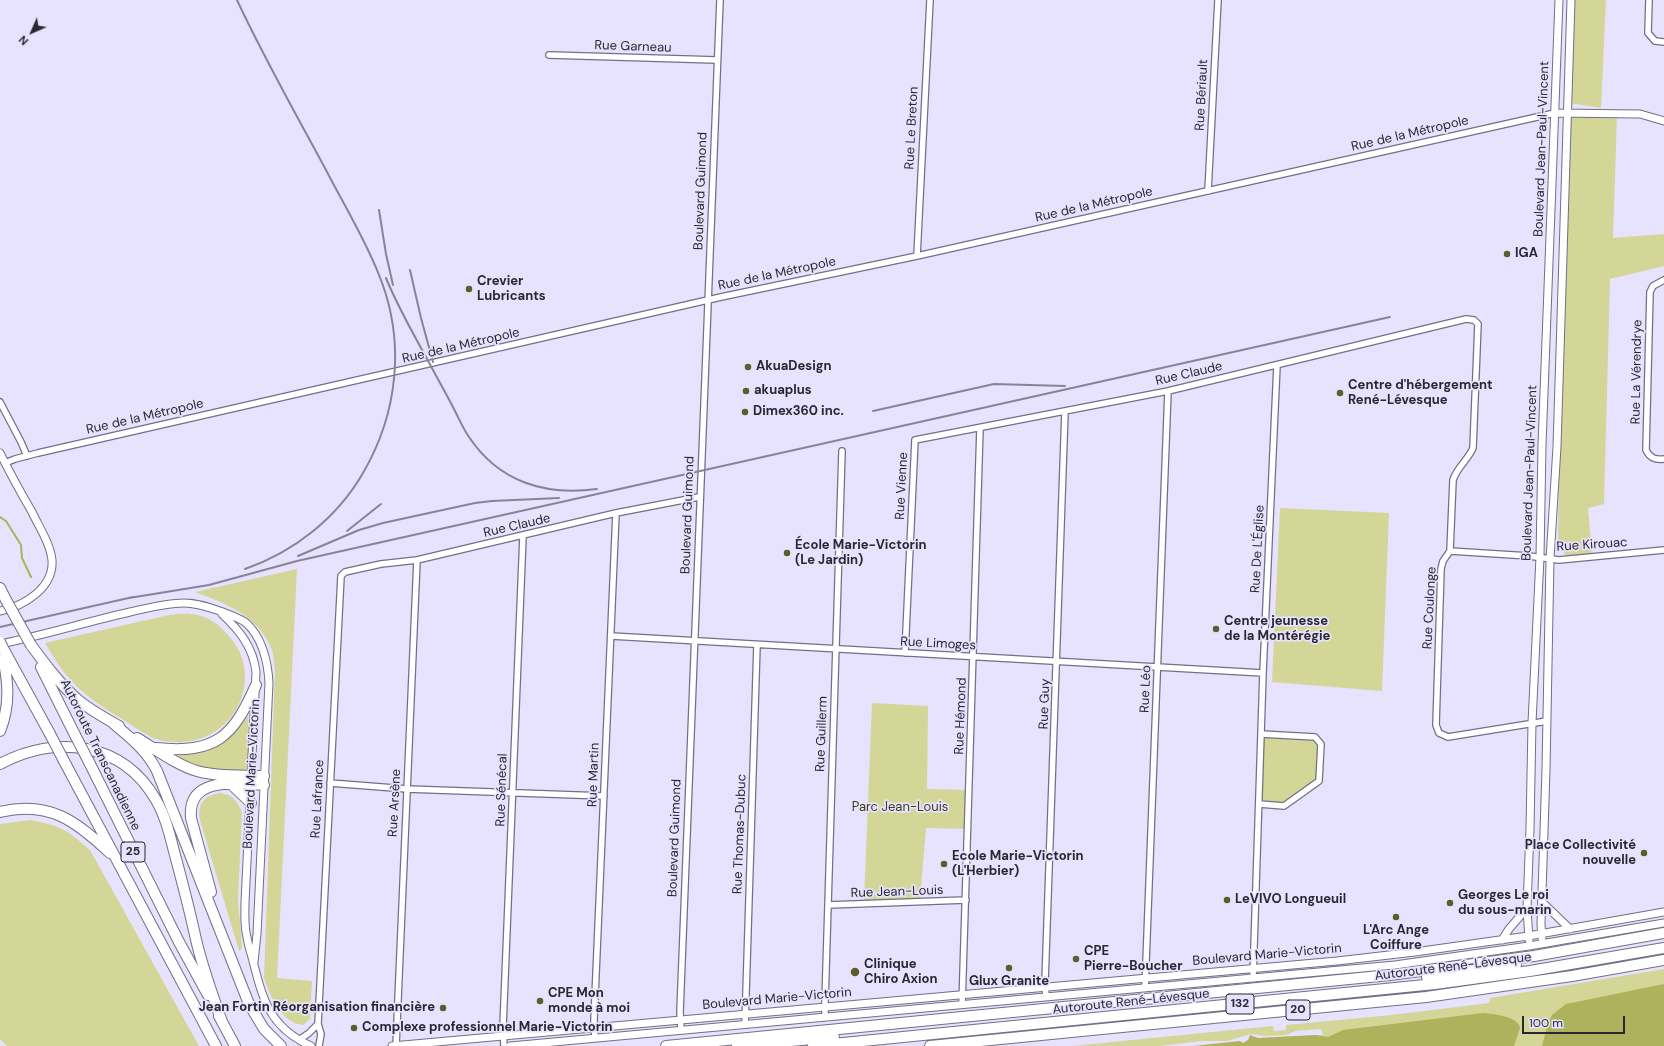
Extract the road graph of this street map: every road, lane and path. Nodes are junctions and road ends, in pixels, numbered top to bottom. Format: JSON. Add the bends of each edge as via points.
{"nodes":[{"id":1,"x":720,"y":0,"type":"edge"},
{"id":2,"x":930,"y":0,"type":"edge"},
{"id":3,"x":1218,"y":0,"type":"edge"},
{"id":4,"x":1559,"y":0,"type":"edge"},
{"id":5,"x":1571,"y":0,"type":"edge"},
{"id":6,"x":1649,"y":0,"type":"edge"},
{"id":7,"x":1664,"y":42,"type":"edge"},
{"id":8,"x":549,"y":55,"type":"dead end"},
{"id":9,"x":717,"y":60,"type":"junction"},
{"id":10,"x":1555,"y":113,"type":"junction"},
{"id":11,"x":1567,"y":113,"type":"junction"},
{"id":12,"x":1664,"y":121,"type":"edge"},
{"id":13,"x":1208,"y":191,"type":"junction"},
{"id":14,"x":917,"y":256,"type":"junction"},
{"id":15,"x":1664,"y":280,"type":"edge"},
{"id":16,"x":1562,"y":289,"type":"junction"},
{"id":17,"x":1549,"y":291,"type":"junction"},
{"id":18,"x":708,"y":300,"type":"junction"},
{"id":19,"x":1466,"y":319,"type":"joint"},
{"id":20,"x":1277,"y":365,"type":"junction"},
{"id":21,"x":1168,"y":391,"type":"junction"},
{"id":22,"x":0,"y":402,"type":"edge"},
{"id":23,"x":1065,"y":411,"type":"junction"},
{"id":24,"x":980,"y":428,"type":"junction"},
{"id":25,"x":915,"y":440,"type":"joint"},
{"id":26,"x":842,"y":451,"type":"dead end"},
{"id":27,"x":0,"y":453,"type":"edge"},
{"id":28,"x":27,"y":456,"type":"junction"},
{"id":29,"x":1664,"y":459,"type":"edge"},
{"id":30,"x":5,"y":463,"type":"junction"},
{"id":31,"x":699,"y":497,"type":"junction"},
{"id":32,"x":616,"y":513,"type":"junction"},
{"id":33,"x":522,"y":536,"type":"junction"},
{"id":34,"x":1664,"y":550,"type":"edge"},
{"id":35,"x":1450,"y":551,"type":"junction"},
{"id":36,"x":1540,"y":557,"type":"junction"},
{"id":37,"x":1550,"y":559,"type":"junction"},
{"id":38,"x":417,"y":560,"type":"junction"},
{"id":39,"x":341,"y":576,"type":"joint"},
{"id":40,"x":0,"y":588,"type":"edge"},
{"id":41,"x":0,"y":611,"type":"edge"},
{"id":42,"x":219,"y":611,"type":"junction"},
{"id":43,"x":611,"y":636,"type":"junction"},
{"id":44,"x":694,"y":641,"type":"junction"},
{"id":45,"x":757,"y":644,"type":"junction"},
{"id":46,"x":30,"y":645,"type":"junction"},
{"id":47,"x":2,"y":646,"type":"edge"},
{"id":48,"x":836,"y":649,"type":"junction"},
{"id":49,"x":905,"y":653,"type":"junction"},
{"id":50,"x":974,"y":657,"type":"junction"},
{"id":51,"x":1057,"y":661,"type":"junction"},
{"id":52,"x":1158,"y":667,"type":"junction"},
{"id":53,"x":1263,"y":673,"type":"junction"},
{"id":54,"x":256,"y":685,"type":"junction"},
{"id":55,"x":1547,"y":721,"type":"junction"},
{"id":56,"x":1532,"y":723,"type":"junction"},
{"id":57,"x":114,"y":724,"type":"junction"},
{"id":58,"x":0,"y":731,"type":"edge"},
{"id":59,"x":1261,"y":734,"type":"junction"},
{"id":60,"x":152,"y":747,"type":"junction"},
{"id":61,"x":0,"y":764,"type":"edge"},
{"id":62,"x":252,"y":780,"type":"junction"},
{"id":63,"x":264,"y":780,"type":"junction"},
{"id":64,"x":330,"y":783,"type":"junction"},
{"id":65,"x":231,"y":784,"type":"junction"},
{"id":66,"x":406,"y":789,"type":"junction"},
{"id":67,"x":513,"y":793,"type":"junction"},
{"id":68,"x":604,"y":796,"type":"junction"},
{"id":69,"x":251,"y":803,"type":"junction"},
{"id":70,"x":1259,"y":804,"type":"junction"},
{"id":71,"x":0,"y":812,"type":"edge"},
{"id":72,"x":116,"y":859,"type":"junction"},
{"id":73,"x":966,"y":900,"type":"junction"},
{"id":74,"x":1542,"y":902,"type":"junction"},
{"id":75,"x":828,"y":905,"type":"junction"},
{"id":76,"x":1527,"y":908,"type":"junction"},
{"id":77,"x":1664,"y":912,"type":"edge"},
{"id":78,"x":218,"y":923,"type":"junction"},
{"id":79,"x":1664,"y":923,"type":"edge"},
{"id":80,"x":1570,"y":929,"type":"junction"},
{"id":81,"x":1664,"y":933,"type":"edge"},
{"id":82,"x":1542,"y":934,"type":"junction"},
{"id":83,"x":1528,"y":936,"type":"junction"},
{"id":84,"x":1502,"y":940,"type":"junction"},
{"id":85,"x":1664,"y":940,"type":"edge"},
{"id":86,"x":1543,"y":944,"type":"junction"},
{"id":87,"x":1529,"y":946,"type":"junction"},
{"id":88,"x":1664,"y":948,"type":"edge"},
{"id":89,"x":1664,"y":960,"type":"edge"},
{"id":90,"x":254,"y":962,"type":"junction"},
{"id":91,"x":1253,"y":968,"type":"junction"},
{"id":92,"x":1253,"y":977,"type":"junction"},
{"id":93,"x":1145,"y":978,"type":"junction"},
{"id":94,"x":1045,"y":987,"type":"junction"},
{"id":95,"x":1145,"y":988,"type":"junction"},
{"id":96,"x":962,"y":994,"type":"junction"},
{"id":97,"x":1046,"y":997,"type":"junction"},
{"id":98,"x":962,"y":1005,"type":"junction"},
{"id":99,"x":825,"y":1007,"type":"junction"},
{"id":100,"x":745,"y":1014,"type":"junction"},
{"id":101,"x":825,"y":1017,"type":"junction"},
{"id":102,"x":680,"y":1020,"type":"junction"},
{"id":103,"x":222,"y":1022,"type":"junction"},
{"id":104,"x":318,"y":1024,"type":"junction"},
{"id":105,"x":745,"y":1024,"type":"junction"},
{"id":106,"x":594,"y":1028,"type":"junction"},
{"id":107,"x":681,"y":1030,"type":"junction"},
{"id":108,"x":503,"y":1036,"type":"junction"},
{"id":109,"x":595,"y":1038,"type":"junction"},
{"id":110,"x":299,"y":1040,"type":"junction"},
{"id":111,"x":216,"y":1046,"type":"edge"},
{"id":112,"x":235,"y":1046,"type":"edge"},
{"id":113,"x":281,"y":1046,"type":"edge"},
{"id":114,"x":311,"y":1046,"type":"edge"},
{"id":115,"x":319,"y":1046,"type":"edge"},
{"id":116,"x":392,"y":1046,"type":"edge"},
{"id":117,"x":396,"y":1046,"type":"edge"},
{"id":118,"x":504,"y":1046,"type":"edge"},
{"id":119,"x":510,"y":1046,"type":"edge"},
{"id":120,"x":666,"y":1046,"type":"edge"},
{"id":121,"x":737,"y":1046,"type":"edge"},
{"id":122,"x":813,"y":1046,"type":"edge"},
{"id":123,"x":930,"y":1046,"type":"edge"}],
"edges":[{"from":1,"to":9,"type":"street","name":"Boulevard Guimond"},
{"from":2,"to":14,"type":"street","name":"Rue Le Breton"},
{"from":3,"to":13,"type":"street","name":"Rue Bériault"},
{"from":4,"to":10,"type":"street","name":"Boulevard Jean-Paul-Vincent"},
{"from":5,"to":11,"type":"street","name":"Boulevard Jean-Paul-Vincent"},
{"from":6,"to":7,"type":"street","via":[[1648,33],[1655,41]]},
{"from":8,"to":9,"type":"street","name":"Rue Garneau"},
{"from":9,"to":18,"type":"street","name":"Boulevard Guimond"},
{"from":10,"to":11,"type":"street"},
{"from":10,"to":13,"type":"street","name":"Rue de la Métropole"},
{"from":10,"to":17,"type":"street","name":"Boulevard Jean-Paul-Vincent"},
{"from":11,"to":12,"type":"street","via":[[1640,114]]},
{"from":11,"to":16,"type":"street","name":"Boulevard Jean-Paul-Vincent"},
{"from":13,"to":14,"type":"street","name":"Rue de la Métropole"},
{"from":14,"to":18,"type":"street","name":"Rue de la Métropole"},
{"from":15,"to":29,"type":"street","name":"Rue La Vérendrye","via":[[1650,292],[1646,443],[1646,450],[1650,456],[1656,460]]},
{"from":16,"to":17,"type":"street"},
{"from":16,"to":37,"type":"street","name":"Boulevard Jean-Paul-Vincent","via":[[1557,447]]},
{"from":17,"to":36,"type":"street","name":"Boulevard Jean-Paul-Vincent"},
{"from":18,"to":28,"type":"street","name":"Rue de la Métropole"},
{"from":18,"to":31,"type":"street","name":"Boulevard Guimond"},
{"from":19,"to":20,"type":"street","name":"Rue Claude"},
{"from":19,"to":35,"type":"street","name":"Rue Coulonge","via":[[1474,320],[1478,324],[1473,448],[1469,457],[1455,473]]},
{"from":20,"to":21,"type":"street","name":"Rue Claude"},
{"from":20,"to":53,"type":"street","name":"Rue De L'Église"},
{"from":21,"to":23,"type":"street","name":"Rue Claude"},
{"from":21,"to":52,"type":"street","name":"Rue Léo"},
{"from":22,"to":28,"type":"street"},
{"from":23,"to":24,"type":"street","name":"Rue Claude"},
{"from":23,"to":51,"type":"street","name":"Rue Guy"},
{"from":24,"to":25,"type":"street","name":"Rue Claude"},
{"from":24,"to":50,"type":"street","name":"Rue Hémond"},
{"from":25,"to":49,"type":"street","name":"Rue Vienne"},
{"from":26,"to":48,"type":"street","name":"Rue Guillerm"},
{"from":27,"to":30,"type":"street"},
{"from":28,"to":30,"type":"street","name":"Rue de la Métropole"},
{"from":30,"to":41,"type":"street","via":[[44,537],[52,562],[48,576],[38,592],[22,604]]},
{"from":31,"to":32,"type":"street","name":"Rue Claude"},
{"from":31,"to":44,"type":"street","name":"Boulevard Guimond"},
{"from":32,"to":33,"type":"street","name":"Rue Claude"},
{"from":32,"to":43,"type":"street","name":"Rue Martin"},
{"from":33,"to":38,"type":"street","name":"Rue Claude"},
{"from":33,"to":67,"type":"street","name":"Rue Sénécal"},
{"from":34,"to":37,"type":"street","name":"Rue Kirouac"},
{"from":35,"to":36,"type":"street","name":"Rue Kirouac"},
{"from":35,"to":56,"type":"street","name":"Rue Coulonge","via":[[1441,569],[1436,725],[1439,733],[1448,737]]},
{"from":36,"to":37,"type":"street","name":"Rue Kirouac"},
{"from":36,"to":56,"type":"street","name":"Boulevard Jean-Paul-Vincent"},
{"from":37,"to":55,"type":"street","name":"Boulevard Jean-Paul-Vincent"},
{"from":38,"to":39,"type":"street","name":"Rue Claude","via":[[381,564],[346,572]]},
{"from":38,"to":66,"type":"street","name":"Rue Arsène"},
{"from":39,"to":64,"type":"street","name":"Rue Lafrance"},
{"from":40,"to":46,"type":"highway","number":"25","bridge":true},
{"from":42,"to":47,"type":"street","name":"Boulevard Marie-Victorin","via":[[193,604],[168,604],[92,621]]},
{"from":42,"to":54,"type":"street","name":"Boulevard Marie-Victorin","via":[[241,632],[249,645],[255,661]]},
{"from":42,"to":63,"type":"street","name":"Boulevard Marie-Victorin","via":[[244,622],[259,642],[265,658],[268,687]]},
{"from":43,"to":44,"type":"street","name":"Rue Limoges"},
{"from":43,"to":68,"type":"street","name":"Rue Martin"},
{"from":44,"to":45,"type":"street","name":"Rue Limoges"},
{"from":44,"to":102,"type":"street","name":"Boulevard Guimond"},
{"from":45,"to":48,"type":"street","name":"Rue Limoges"},
{"from":45,"to":100,"type":"street","name":"Rue Thomas-Dubuc"},
{"from":46,"to":57,"type":"highway","via":[[73,695]]},
{"from":46,"to":103,"type":"highway","name":"Autoroute Transcanadienne","number":"25","bridge":true,"via":[[179,942]]},
{"from":47,"to":58,"type":"highway","via":[[8,694],[6,713]]},
{"from":47,"to":72,"type":"highway","number":"25","bridge":true},
{"from":48,"to":49,"type":"street","name":"Rue Limoges"},
{"from":48,"to":75,"type":"street","name":"Rue Guillerm"},
{"from":49,"to":50,"type":"street","name":"Rue Limoges"},
{"from":50,"to":51,"type":"street","name":"Rue Limoges"},
{"from":50,"to":73,"type":"street","name":"Rue Hémond"},
{"from":51,"to":52,"type":"street","name":"Rue Limoges"},
{"from":51,"to":94,"type":"street","name":"Rue Guy"},
{"from":52,"to":53,"type":"street","name":"Rue Limoges"},
{"from":52,"to":93,"type":"street","name":"Rue Léo"},
{"from":53,"to":59,"type":"street","name":"Rue De L'Église"},
{"from":54,"to":60,"type":"highway","via":[[239,720],[217,740],[191,749]]},
{"from":54,"to":62,"type":"street","name":"Boulevard Marie-Victorin"},
{"from":55,"to":56,"type":"street","name":"Rue Coulonge"},
{"from":55,"to":74,"type":"street","name":"Boulevard Jean-Paul-Vincent"},
{"from":56,"to":76,"type":"street","name":"Boulevard Jean-Paul-Vincent"},
{"from":57,"to":60,"type":"highway"},
{"from":57,"to":78,"type":"highway","via":[[146,753],[157,771]]},
{"from":59,"to":70,"type":"street","name":"Rue De L'Église"},
{"from":59,"to":70,"type":"street","via":[[1315,737],[1321,744],[1319,781],[1284,806]]},
{"from":60,"to":62,"type":"highway","via":[[197,771]]},
{"from":61,"to":103,"type":"highway","via":[[18,754],[38,748],[72,746],[112,758],[142,781],[156,800],[168,828],[195,937]]},
{"from":62,"to":63,"type":"highway"},
{"from":62,"to":65,"type":"highway"},
{"from":62,"to":69,"type":"street","name":"Boulevard Marie-Victorin"},
{"from":63,"to":90,"type":"street","name":"Boulevard Marie-Victorin"},
{"from":64,"to":66,"type":"street"},
{"from":64,"to":104,"type":"street","name":"Rue Lafrance"},
{"from":65,"to":69,"type":"highway"},
{"from":65,"to":78,"type":"highway","via":[[212,785],[202,790],[191,810]]},
{"from":66,"to":67,"type":"street"},
{"from":66,"to":117,"type":"street","name":"Rue Arsène"},
{"from":67,"to":68,"type":"street"},
{"from":67,"to":108,"type":"street","name":"Rue Sénécal"},
{"from":68,"to":106,"type":"street","name":"Rue Martin"},
{"from":69,"to":90,"type":"street","name":"Boulevard Marie-Victorin","via":[[245,920],[246,936]]},
{"from":70,"to":91,"type":"street","name":"Rue De L'Église"},
{"from":71,"to":72,"type":"highway","via":[[35,810],[64,817],[83,828]]},
{"from":72,"to":111,"type":"highway","number":"25"},
{"from":73,"to":75,"type":"street","name":"Rue Jean-Louis"},
{"from":73,"to":96,"type":"street","name":"Rue Hémond"},
{"from":74,"to":80,"type":"street"},
{"from":74,"to":82,"type":"street","name":"Boulevard Jean-Paul-Vincent"},
{"from":75,"to":99,"type":"street","name":"Rue Guillerm"},
{"from":76,"to":83,"type":"street","name":"Boulevard Jean-Paul-Vincent"},
{"from":76,"to":84,"type":"street"},
{"from":77,"to":80,"type":"street","name":"Boulevard Marie-Victorin"},
{"from":78,"to":113,"type":"highway","via":[[253,1012],[267,1033]]},
{"from":79,"to":86,"type":"street","name":"Boulevard Marie-Victorin"},
{"from":80,"to":82,"type":"street","name":"Boulevard Marie-Victorin"},
{"from":81,"to":120,"type":"highway","via":[[1526,957],[1374,976]]},
{"from":82,"to":83,"type":"street","name":"Boulevard Marie-Victorin"},
{"from":82,"to":86,"type":"street","name":"Boulevard Jean-Paul-Vincent"},
{"from":83,"to":84,"type":"street","name":"Boulevard Marie-Victorin"},
{"from":83,"to":87,"type":"street","name":"Boulevard Jean-Paul-Vincent"},
{"from":84,"to":91,"type":"street","name":"Boulevard Marie-Victorin","via":[[1415,952]]},
{"from":85,"to":121,"type":"highway","via":[[1497,968],[1377,983]]},
{"from":86,"to":87,"type":"street","name":"Boulevard Marie-Victorin"},
{"from":87,"to":92,"type":"street","name":"Boulevard Marie-Victorin","via":[[1395,965]]},
{"from":88,"to":122,"type":"highway","name":"Autoroute René-Lévesque","number":"132","via":[[1435,984]]},
{"from":89,"to":123,"type":"highway","name":"Autoroute René-Lévesque","number":"20","via":[[1426,997]]},
{"from":90,"to":110,"type":"street","name":"Boulevard Marie-Victorin","via":[[259,986],[271,1013],[286,1031]]},
{"from":91,"to":92,"type":"street","name":"Rue De L'Église"},
{"from":91,"to":93,"type":"street","name":"Boulevard Marie-Victorin"},
{"from":92,"to":95,"type":"street","name":"Boulevard Marie-Victorin"},
{"from":93,"to":94,"type":"street","name":"Boulevard Marie-Victorin"},
{"from":93,"to":95,"type":"street","name":"Rue Léo"},
{"from":94,"to":96,"type":"street","name":"Boulevard Marie-Victorin"},
{"from":94,"to":97,"type":"street","name":"Rue Guy"},
{"from":95,"to":97,"type":"street","name":"Boulevard Marie-Victorin"},
{"from":96,"to":98,"type":"street","name":"Rue Hémond"},
{"from":96,"to":99,"type":"street","name":"Boulevard Marie-Victorin"},
{"from":97,"to":98,"type":"street","name":"Boulevard Marie-Victorin"},
{"from":98,"to":101,"type":"street","name":"Boulevard Marie-Victorin"},
{"from":99,"to":100,"type":"street","name":"Boulevard Marie-Victorin"},
{"from":99,"to":101,"type":"street","name":"Rue Guillerm"},
{"from":100,"to":102,"type":"street","name":"Boulevard Marie-Victorin"},
{"from":100,"to":105,"type":"street","name":"Rue Thomas-Dubuc"},
{"from":101,"to":105,"type":"street","name":"Boulevard Marie-Victorin"},
{"from":102,"to":106,"type":"street","name":"Boulevard Marie-Victorin"},
{"from":102,"to":107,"type":"street","name":"Boulevard Guimond"},
{"from":103,"to":112,"type":"highway","name":"Autoroute Transcanadienne","number":"25"},
{"from":104,"to":110,"type":"street"},
{"from":104,"to":115,"type":"street","name":"Rue Lafrance","via":[[321,1034]]},
{"from":105,"to":107,"type":"street","name":"Boulevard Marie-Victorin"},
{"from":106,"to":108,"type":"street","name":"Boulevard Marie-Victorin"},
{"from":106,"to":109,"type":"street","name":"Rue Martin"},
{"from":107,"to":109,"type":"street","name":"Boulevard Marie-Victorin"},
{"from":108,"to":117,"type":"street","name":"Boulevard Marie-Victorin"},
{"from":108,"to":118,"type":"street","name":"Rue Sénécal"},
{"from":109,"to":119,"type":"street","name":"Boulevard Marie-Victorin"},
{"from":110,"to":114,"type":"street","name":"Boulevard Marie-Victorin"},
{"from":116,"to":117,"type":"street","name":"Boulevard Marie-Victorin"}]}
